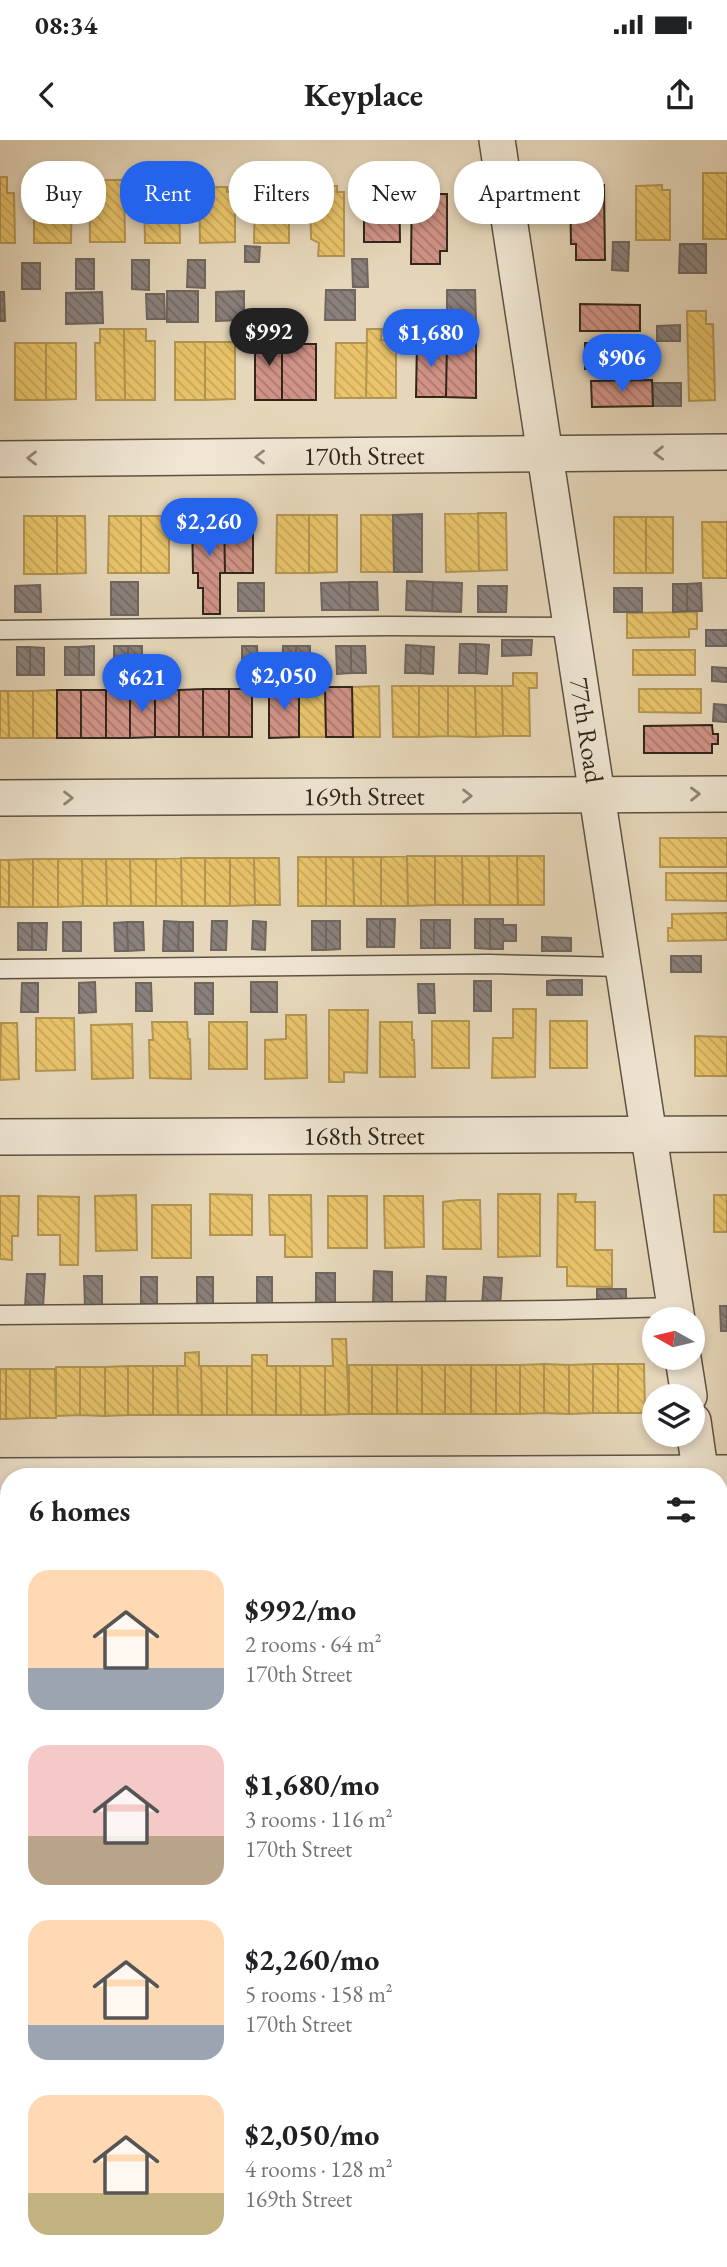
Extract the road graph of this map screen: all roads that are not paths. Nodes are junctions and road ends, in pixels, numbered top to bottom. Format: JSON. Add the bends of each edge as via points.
{"nodes":[{"id":1,"x":497,"y":140,"type":"edge"},
{"id":2,"x":727,"y":452,"type":"edge"},
{"id":3,"x":545,"y":455,"type":"junction"},
{"id":4,"x":0,"y":458,"type":"edge"},
{"id":5,"x":572,"y":627,"type":"junction"},
{"id":6,"x":0,"y":630,"type":"edge"},
{"id":7,"x":727,"y":794,"type":"edge"},
{"id":8,"x":597,"y":795,"type":"junction"},
{"id":9,"x":0,"y":798,"type":"edge"},
{"id":10,"x":623,"y":967,"type":"junction"},
{"id":11,"x":0,"y":969,"type":"edge"},
{"id":12,"x":727,"y":1134,"type":"edge"},
{"id":13,"x":649,"y":1135,"type":"junction"},
{"id":14,"x":0,"y":1137,"type":"edge"},
{"id":15,"x":675,"y":1307,"type":"edge"},
{"id":16,"x":642,"y":1313,"type":"edge"},
{"id":17,"x":0,"y":1315,"type":"edge"},
{"id":18,"x":701,"y":1447,"type":"edge"},
{"id":19,"x":708,"y":1468,"type":"edge"}],
"edges":[{"from":1,"to":3,"type":"street","name":"77th Road"},
{"from":2,"to":3,"type":"street","name":"170th Street","one_way":true},
{"from":3,"to":4,"type":"street","name":"170th Street","one_way":true},
{"from":3,"to":5,"type":"street","name":"77th Road"},
{"from":5,"to":6,"type":"lane"},
{"from":5,"to":8,"type":"street","name":"77th Road"},
{"from":8,"to":7,"type":"street","name":"169th Street","one_way":true},
{"from":9,"to":8,"type":"street","name":"169th Street","one_way":true},
{"from":8,"to":10,"type":"street","name":"77th Road"},
{"from":10,"to":11,"type":"lane"},
{"from":10,"to":13,"type":"street","name":"77th Road"},
{"from":12,"to":13,"type":"street","name":"168th Street"},
{"from":13,"to":14,"type":"street","name":"168th Street"},
{"from":13,"to":15,"type":"street","name":"77th Road"},
{"from":16,"to":17,"type":"lane"},
{"from":18,"to":19,"type":"street"}]}
